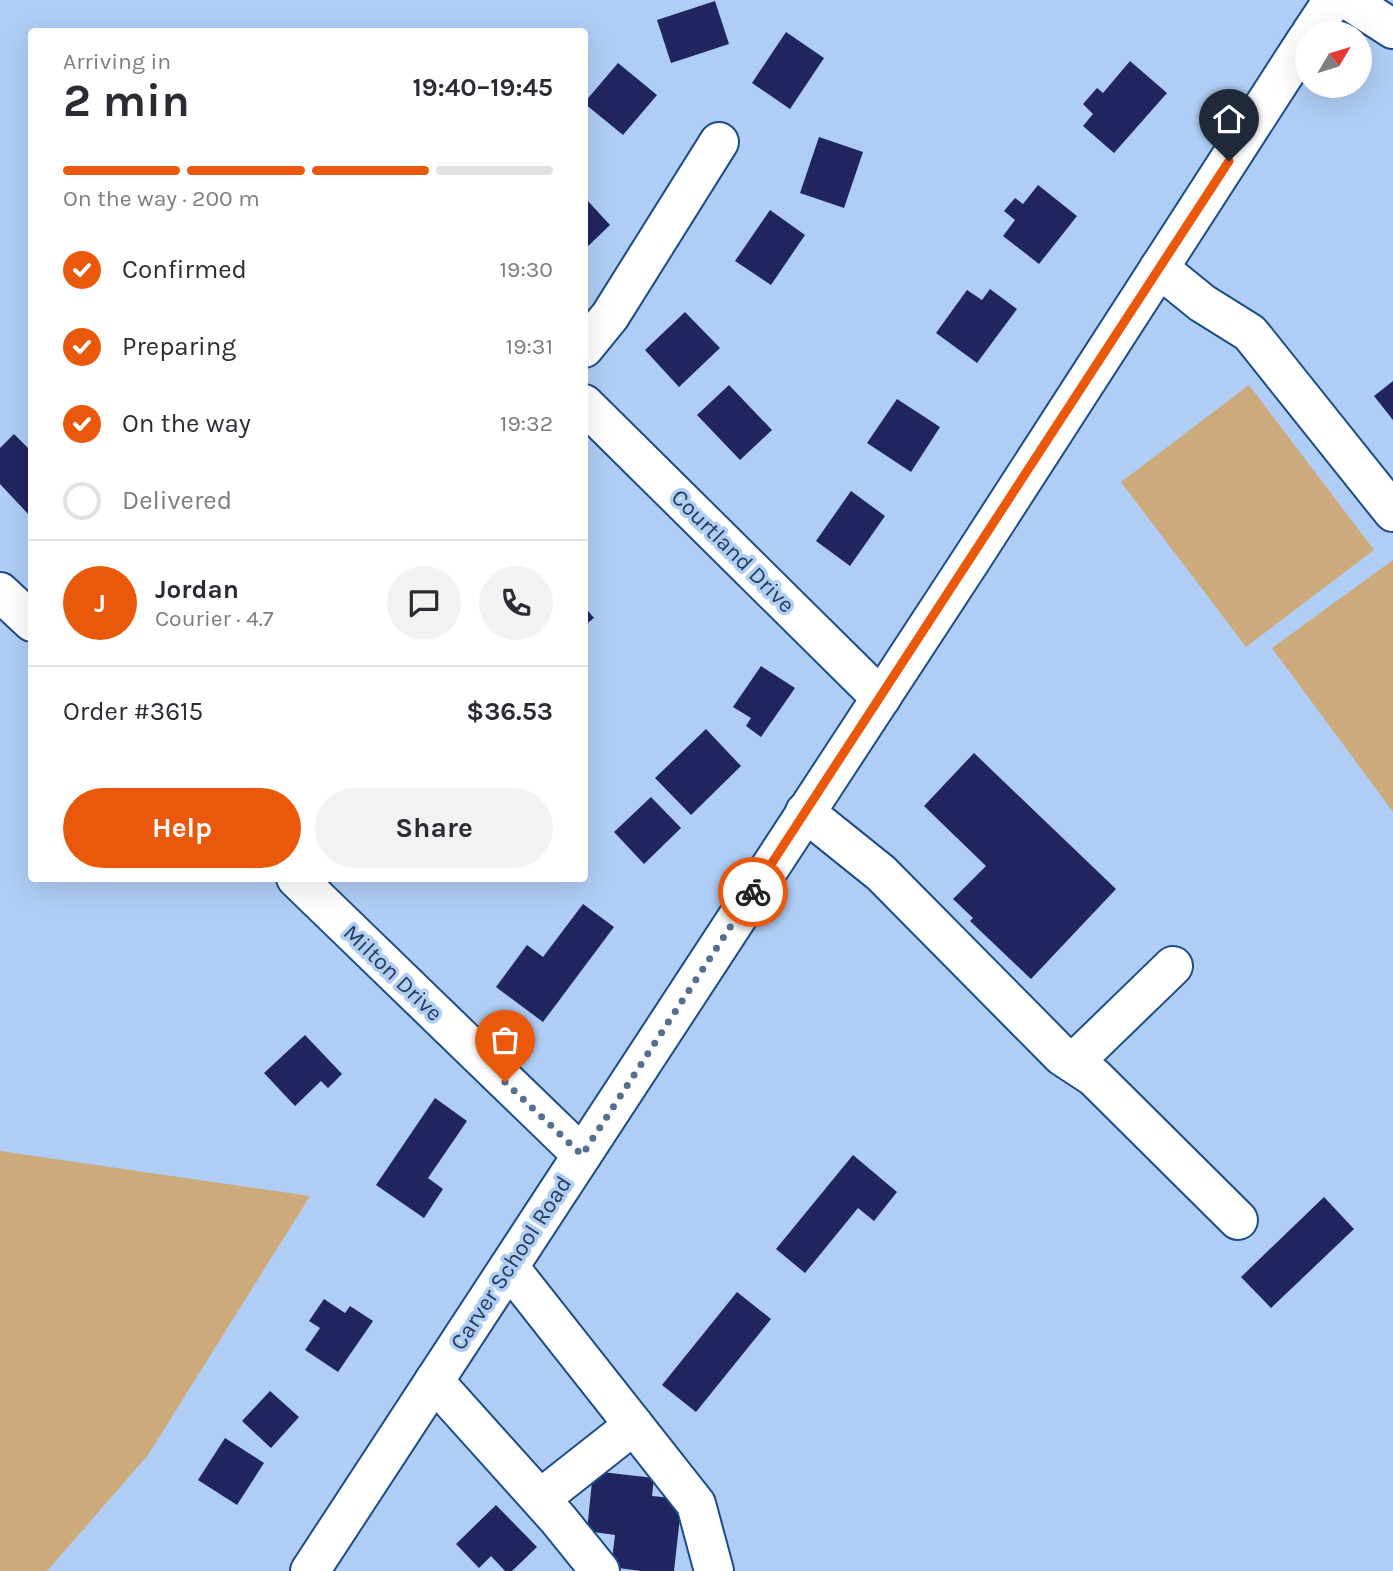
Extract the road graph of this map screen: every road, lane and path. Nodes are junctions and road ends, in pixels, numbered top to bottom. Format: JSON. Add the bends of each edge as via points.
{"nodes":[{"id":1,"x":1333,"y":0,"type":"edge"},
{"id":2,"x":1348,"y":0,"type":"edge"},
{"id":3,"x":1319,"y":21,"type":"edge"},
{"id":4,"x":1393,"y":29,"type":"edge"},
{"id":5,"x":1295,"y":58,"type":"edge"},
{"id":6,"x":719,"y":142,"type":"dead end"},
{"id":7,"x":1160,"y":268,"type":"junction"},
{"id":8,"x":588,"y":343,"type":"edge"},
{"id":9,"x":588,"y":408,"type":"edge"},
{"id":10,"x":1393,"y":512,"type":"edge"},
{"id":11,"x":0,"y":592,"type":"edge"},
{"id":12,"x":28,"y":618,"type":"edge"},
{"id":13,"x":880,"y":698,"type":"junction"},
{"id":14,"x":806,"y":812,"type":"junction"},
{"id":15,"x":300,"y":882,"type":"edge"},
{"id":16,"x":1173,"y":966,"type":"dead end"},
{"id":17,"x":1073,"y":1063,"type":"junction"},
{"id":18,"x":582,"y":1155,"type":"junction"},
{"id":19,"x":1238,"y":1220,"type":"dead end"},
{"id":20,"x":509,"y":1267,"type":"junction"},
{"id":21,"x":434,"y":1381,"type":"junction"},
{"id":22,"x":634,"y":1425,"type":"junction"},
{"id":23,"x":540,"y":1499,"type":"junction"},
{"id":24,"x":310,"y":1571,"type":"edge"},
{"id":25,"x":600,"y":1571,"type":"edge"},
{"id":26,"x":714,"y":1571,"type":"edge"}],
"edges":[{"from":1,"to":3,"type":"main road"},
{"from":2,"to":4,"type":"main road"},
{"from":5,"to":7,"type":"main road","name":"Carver School Road"},
{"from":6,"to":8,"type":"main road","via":[[610,316]]},
{"from":7,"to":10,"type":"main road","via":[[1202,303],[1250,333]]},
{"from":7,"to":13,"type":"main road","name":"Carver School Road"},
{"from":9,"to":13,"type":"main road","name":"Courtland Drive"},
{"from":11,"to":12,"type":"main road"},
{"from":13,"to":14,"type":"main road","name":"Carver School Road"},
{"from":14,"to":17,"type":"main road","via":[[881,873]]},
{"from":14,"to":18,"type":"main road","name":"Carver School Road"},
{"from":15,"to":18,"type":"main road","name":"Milton Drive"},
{"from":16,"to":17,"type":"main road"},
{"from":17,"to":19,"type":"main road","via":[[1094,1077]]},
{"from":18,"to":20,"type":"main road","name":"Carver School Road"},
{"from":20,"to":21,"type":"main road","name":"Carver School Road"},
{"from":20,"to":22,"type":"main road"},
{"from":21,"to":23,"type":"main road"},
{"from":21,"to":24,"type":"main road","name":"Carver School Road"},
{"from":22,"to":23,"type":"main road"},
{"from":22,"to":26,"type":"main road","via":[[696,1504]]},
{"from":23,"to":25,"type":"main road"}]}
